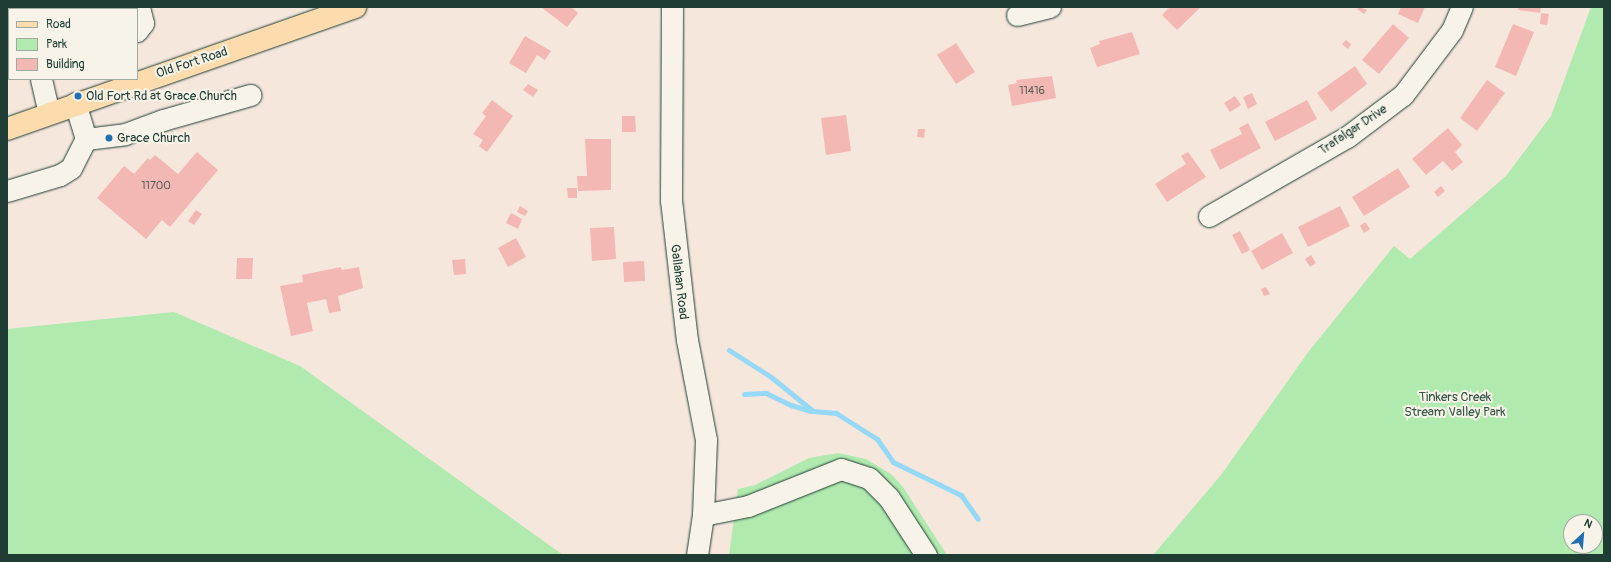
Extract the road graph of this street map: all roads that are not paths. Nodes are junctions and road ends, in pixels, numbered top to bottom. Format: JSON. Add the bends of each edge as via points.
{"nodes":[{"id":1,"x":140,"y":7,"type":"edge"},
{"id":2,"x":355,"y":7,"type":"edge"},
{"id":3,"x":672,"y":7,"type":"edge"},
{"id":4,"x":1050,"y":7,"type":"edge"},
{"id":5,"x":1462,"y":7,"type":"edge"},
{"id":6,"x":1017,"y":15,"type":"dead end"},
{"id":7,"x":138,"y":30,"type":"edge"},
{"id":8,"x":40,"y":80,"type":"edge"},
{"id":9,"x":250,"y":95,"type":"dead end"},
{"id":10,"x":75,"y":103,"type":"junction"},
{"id":11,"x":49,"y":113,"type":"junction"},
{"id":12,"x":7,"y":129,"type":"edge"},
{"id":13,"x":86,"y":139,"type":"junction"},
{"id":14,"x":7,"y":191,"type":"edge"},
{"id":15,"x":1209,"y":216,"type":"dead end"},
{"id":16,"x":703,"y":515,"type":"junction"},
{"id":17,"x":697,"y":555,"type":"edge"},
{"id":18,"x":926,"y":555,"type":"edge"}],
"edges":[{"from":1,"to":7,"type":"street","via":[[143,23]]},
{"from":2,"to":10,"type":"main road","name":"Old Fort Road"},
{"from":3,"to":16,"type":"street","name":"Gallahan Road","via":[[671,200],[687,340],[706,440]]},
{"from":4,"to":6,"type":"street"},
{"from":5,"to":15,"type":"street","name":"Trafalgar Drive","via":[[1452,30],[1403,95],[1347,137]]},
{"from":8,"to":11,"type":"street"},
{"from":9,"to":13,"type":"street","via":[[162,120],[125,134]]},
{"from":10,"to":11,"type":"main road","name":"Old Fort Road"},
{"from":10,"to":13,"type":"street"},
{"from":11,"to":12,"type":"main road","name":"Old Fort Road"},
{"from":13,"to":14,"type":"street","via":[[71,168],[60,175]]},
{"from":16,"to":17,"type":"street","name":"Gallahan Road"},
{"from":16,"to":18,"type":"street","via":[[748,506],[841,469],[869,478],[889,498]]}]}
